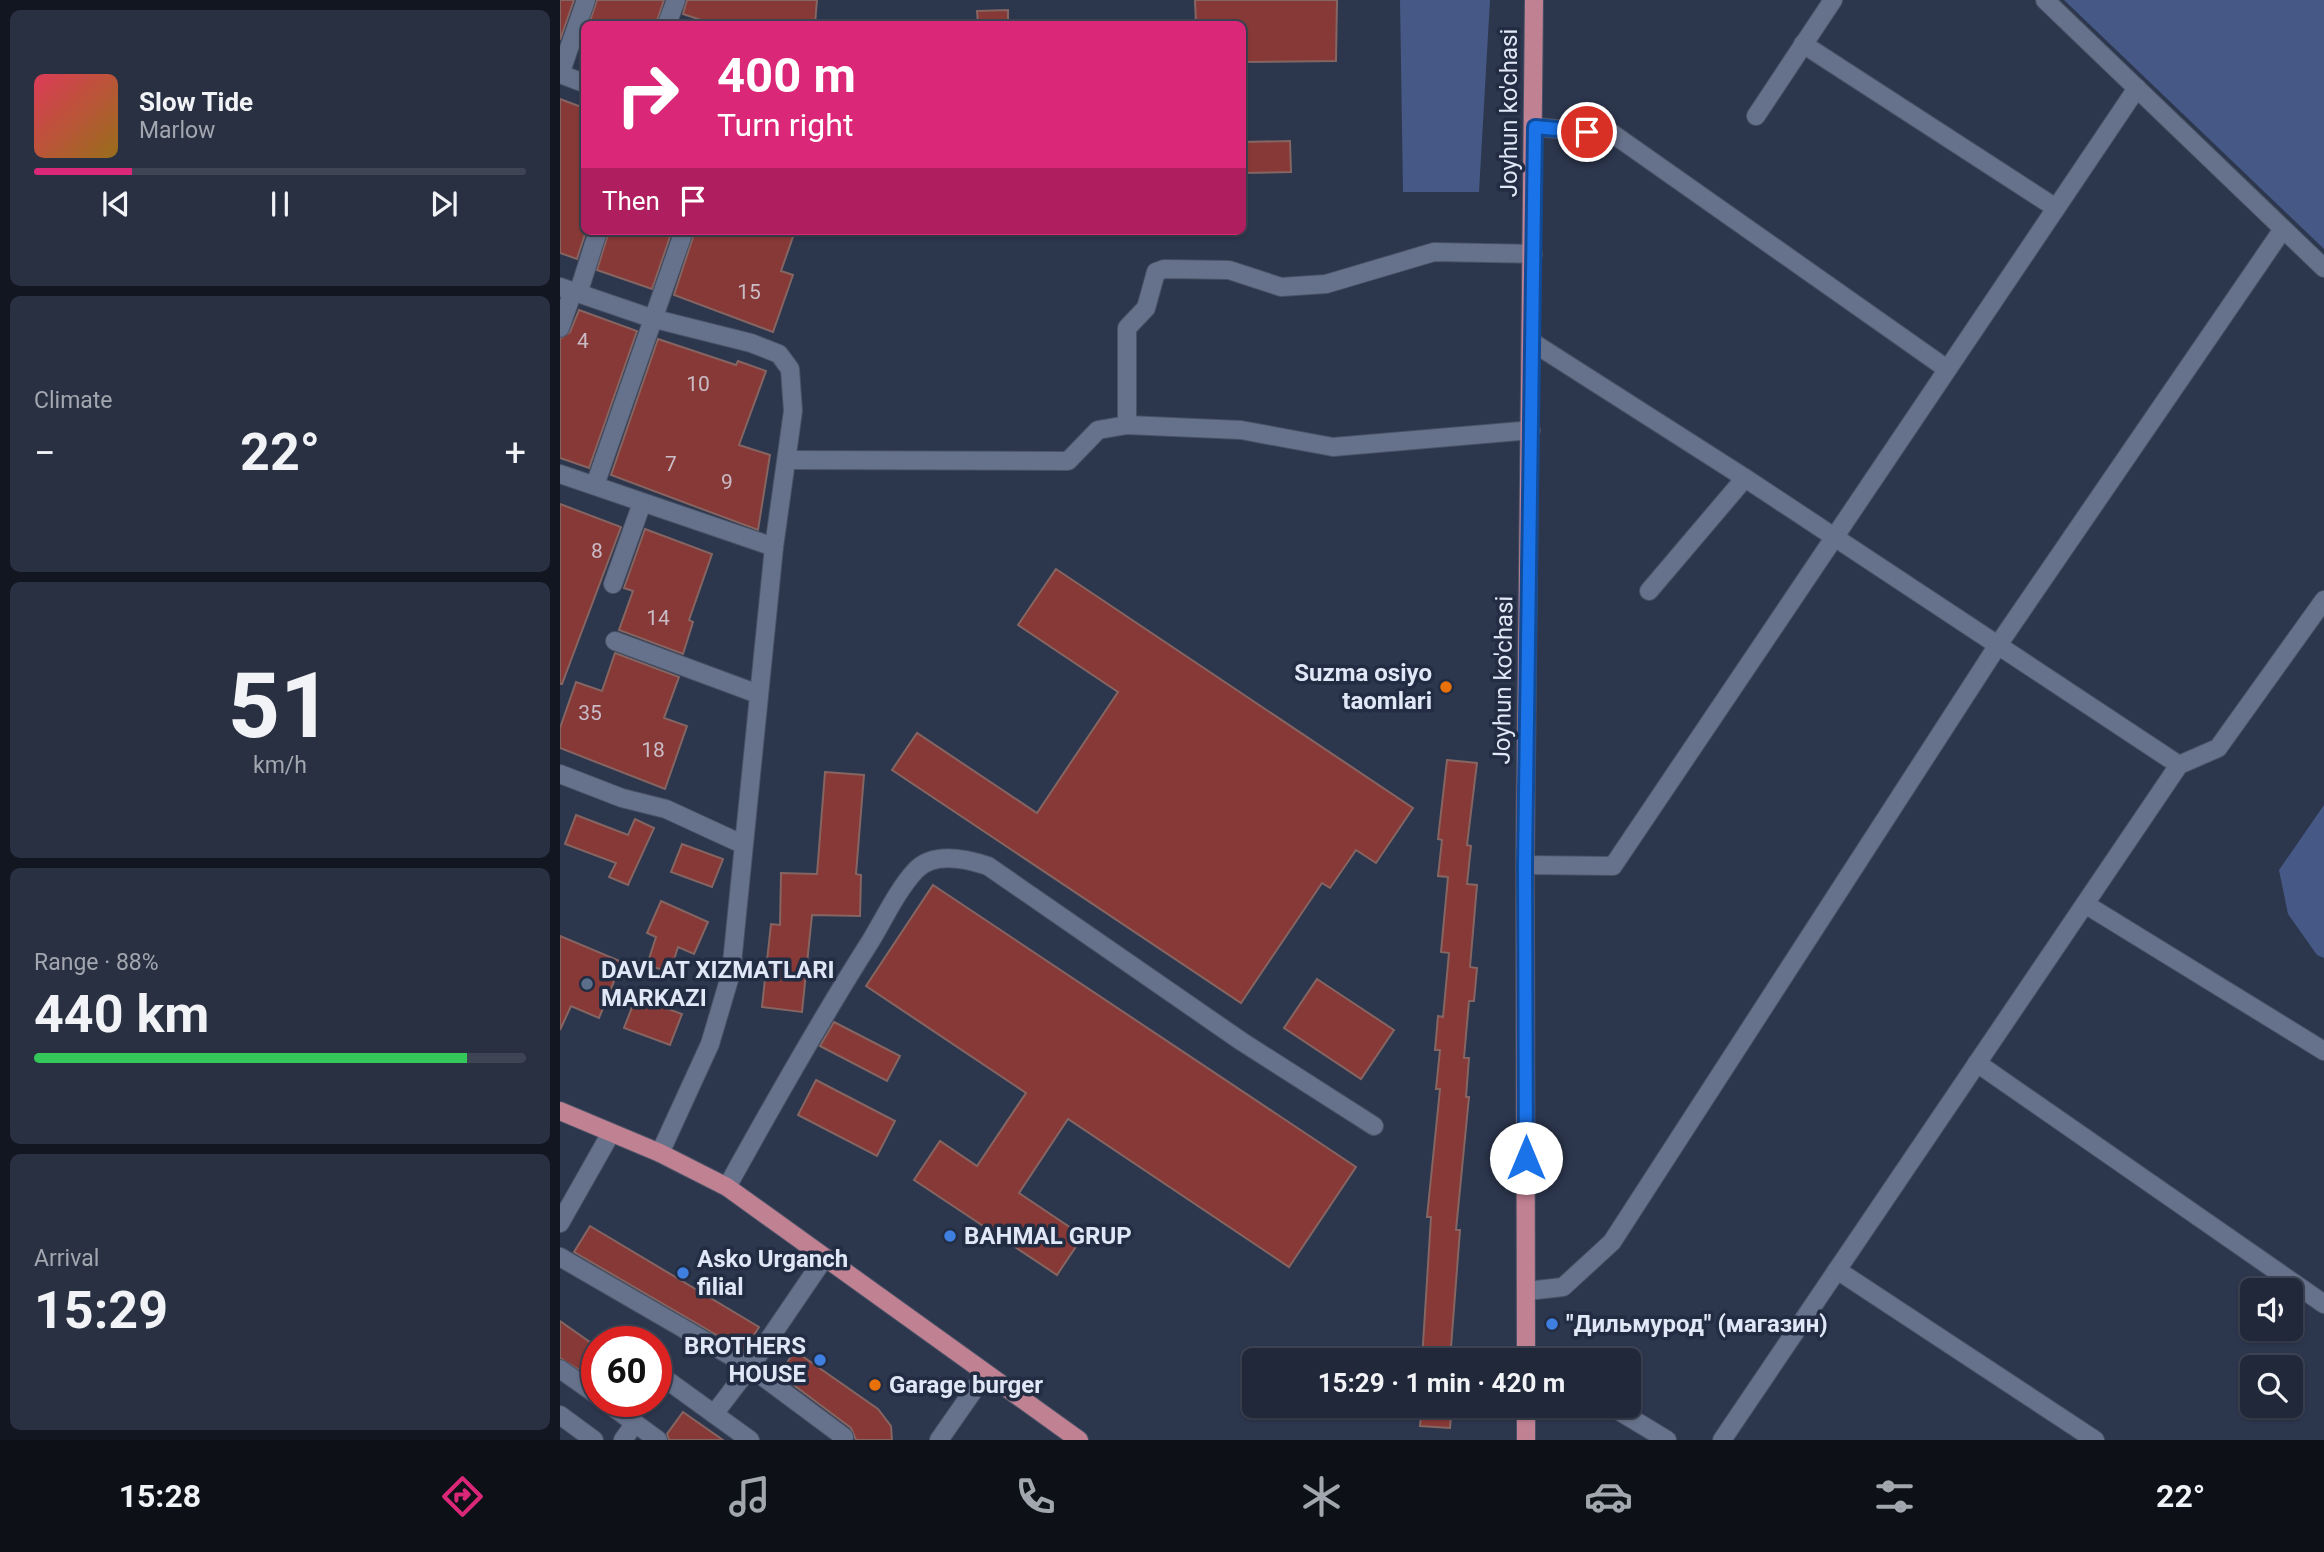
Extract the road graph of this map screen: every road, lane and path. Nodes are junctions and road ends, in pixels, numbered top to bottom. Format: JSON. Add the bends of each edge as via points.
{"nodes":[{"id":1,"x":586,"y":0,"type":"edge"},
{"id":2,"x":676,"y":0,"type":"edge"},
{"id":3,"x":1534,"y":0,"type":"edge"},
{"id":4,"x":1833,"y":0,"type":"edge"},
{"id":5,"x":2045,"y":0,"type":"edge"},
{"id":6,"x":668,"y":21,"type":"edge"},
{"id":7,"x":1803,"y":44,"type":"junction"},
{"id":8,"x":560,"y":74,"type":"edge"},
{"id":9,"x":581,"y":82,"type":"edge"},
{"id":10,"x":2137,"y":88,"type":"junction"},
{"id":11,"x":1756,"y":116,"type":"dead end"},
{"id":12,"x":1535,"y":127,"type":"junction"},
{"id":13,"x":2056,"y":208,"type":"junction"},
{"id":14,"x":2283,"y":229,"type":"junction"},
{"id":15,"x":596,"y":235,"type":"edge"},
{"id":16,"x":682,"y":235,"type":"edge"},
{"id":17,"x":1533,"y":254,"type":"junction"},
{"id":18,"x":2324,"y":268,"type":"edge"},
{"id":19,"x":570,"y":291,"type":"edge"},
{"id":20,"x":651,"y":318,"type":"junction"},
{"id":21,"x":560,"y":328,"type":"edge"},
{"id":22,"x":1532,"y":342,"type":"junction"},
{"id":23,"x":1947,"y":369,"type":"junction"},
{"id":24,"x":1127,"y":425,"type":"junction"},
{"id":25,"x":1531,"y":430,"type":"junction"},
{"id":26,"x":787,"y":460,"type":"junction"},
{"id":27,"x":560,"y":474,"type":"edge"},
{"id":28,"x":1745,"y":478,"type":"junction"},
{"id":29,"x":595,"y":485,"type":"junction"},
{"id":30,"x":642,"y":503,"type":"junction"},
{"id":31,"x":1834,"y":536,"type":"junction"},
{"id":32,"x":774,"y":547,"type":"junction"},
{"id":33,"x":613,"y":584,"type":"dead end"},
{"id":34,"x":1649,"y":592,"type":"dead end"},
{"id":35,"x":2324,"y":600,"type":"edge"},
{"id":36,"x":615,"y":641,"type":"dead end"},
{"id":37,"x":1998,"y":645,"type":"junction"},
{"id":38,"x":758,"y":694,"type":"junction"},
{"id":39,"x":2179,"y":765,"type":"junction"},
{"id":40,"x":560,"y":774,"type":"edge"},
{"id":41,"x":742,"y":844,"type":"junction"},
{"id":42,"x":1525,"y":865,"type":"junction"},
{"id":43,"x":2085,"y":904,"type":"junction"},
{"id":44,"x":2324,"y":1051,"type":"edge"},
{"id":45,"x":1977,"y":1063,"type":"junction"},
{"id":46,"x":560,"y":1111,"type":"edge"},
{"id":47,"x":1374,"y":1126,"type":"dead end"},
{"id":48,"x":611,"y":1133,"type":"junction"},
{"id":49,"x":660,"y":1153,"type":"junction"},
{"id":50,"x":727,"y":1188,"type":"junction"},
{"id":51,"x":560,"y":1223,"type":"edge"},
{"id":52,"x":560,"y":1257,"type":"edge"},
{"id":53,"x":823,"y":1259,"type":"junction"},
{"id":54,"x":1838,"y":1270,"type":"junction"},
{"id":55,"x":1527,"y":1291,"type":"junction"},
{"id":56,"x":2324,"y":1304,"type":"edge"},
{"id":57,"x":1528,"y":1348,"type":"edge"},
{"id":58,"x":750,"y":1367,"type":"junction"},
{"id":59,"x":560,"y":1369,"type":"edge"},
{"id":60,"x":985,"y":1374,"type":"junction"},
{"id":61,"x":581,"y":1384,"type":"edge"},
{"id":62,"x":672,"y":1387,"type":"edge"},
{"id":63,"x":714,"y":1414,"type":"junction"},
{"id":64,"x":560,"y":1415,"type":"edge"},
{"id":65,"x":627,"y":1417,"type":"edge"},
{"id":66,"x":634,"y":1417,"type":"edge"},
{"id":67,"x":1526,"y":1418,"type":"edge"},
{"id":68,"x":1631,"y":1418,"type":"edge"},
{"id":69,"x":632,"y":1421,"type":"junction"},
{"id":70,"x":844,"y":1437,"type":"dead end"},
{"id":71,"x":594,"y":1440,"type":"edge"},
{"id":72,"x":623,"y":1440,"type":"edge"},
{"id":73,"x":658,"y":1440,"type":"edge"},
{"id":74,"x":750,"y":1440,"type":"edge"},
{"id":75,"x":939,"y":1440,"type":"edge"},
{"id":76,"x":1079,"y":1440,"type":"edge"},
{"id":77,"x":1525,"y":1440,"type":"edge"},
{"id":78,"x":1667,"y":1440,"type":"edge"},
{"id":79,"x":1723,"y":1440,"type":"edge"},
{"id":80,"x":2095,"y":1440,"type":"edge"}],
"edges":[{"from":1,"to":8,"type":"street"},
{"from":2,"to":6,"type":"street"},
{"from":3,"to":12,"type":"main road","name":"Joyhun ko'chasi"},
{"from":4,"to":7,"type":"street"},
{"from":5,"to":10,"type":"street"},
{"from":7,"to":11,"type":"street"},
{"from":7,"to":13,"type":"street"},
{"from":8,"to":9,"type":"street"},
{"from":10,"to":13,"type":"street"},
{"from":10,"to":14,"type":"street"},
{"from":12,"to":17,"type":"main road","name":"Joyhun ko'chasi"},
{"from":12,"to":23,"type":"street","via":[[1613,134]]},
{"from":13,"to":23,"type":"street"},
{"from":14,"to":18,"type":"street"},
{"from":14,"to":37,"type":"street"},
{"from":15,"to":19,"type":"street"},
{"from":16,"to":20,"type":"street"},
{"from":17,"to":22,"type":"main road","name":"Joyhun ko'chasi"},
{"from":17,"to":24,"type":"street","via":[[1434,252],[1326,284],[1281,287],[1229,270],[1174,268],[1156,272],[1146,308],[1127,328]]},
{"from":19,"to":20,"type":"street"},
{"from":19,"to":21,"type":"street"},
{"from":20,"to":26,"type":"street","via":[[779,354],[790,369],[793,411]]},
{"from":20,"to":29,"type":"street"},
{"from":22,"to":25,"type":"main road","name":"Joyhun ko'chasi"},
{"from":22,"to":28,"type":"street"},
{"from":23,"to":31,"type":"street"},
{"from":24,"to":25,"type":"street","via":[[1241,430],[1333,447]]},
{"from":24,"to":26,"type":"street","via":[[1098,430],[1068,461]]},
{"from":25,"to":42,"type":"main road","name":"Joyhun ko'chasi"},
{"from":26,"to":32,"type":"street"},
{"from":27,"to":29,"type":"street"},
{"from":28,"to":31,"type":"street"},
{"from":28,"to":34,"type":"street"},
{"from":29,"to":30,"type":"street"},
{"from":30,"to":32,"type":"street"},
{"from":30,"to":33,"type":"street"},
{"from":31,"to":37,"type":"street"},
{"from":31,"to":42,"type":"street","via":[[1613,866]]},
{"from":32,"to":38,"type":"street"},
{"from":35,"to":39,"type":"street","via":[[2218,748]]},
{"from":36,"to":38,"type":"street"},
{"from":37,"to":39,"type":"street"},
{"from":37,"to":55,"type":"street","via":[[1612,1242],[1563,1287]]},
{"from":38,"to":41,"type":"street"},
{"from":39,"to":43,"type":"street"},
{"from":40,"to":41,"type":"street","via":[[666,809]]},
{"from":41,"to":49,"type":"street","via":[[731,973],[710,1044]]},
{"from":42,"to":55,"type":"main road","name":"Joyhun ko'chasi"},
{"from":43,"to":44,"type":"street"},
{"from":43,"to":45,"type":"street"},
{"from":45,"to":54,"type":"street"},
{"from":45,"to":56,"type":"street"},
{"from":46,"to":48,"type":"main road"},
{"from":47,"to":50,"type":"street","via":[[1241,1041],[988,866],[964,858],[937,860],[917,868],[816,1026]]},
{"from":48,"to":49,"type":"main road"},
{"from":48,"to":51,"type":"street"},
{"from":49,"to":50,"type":"main road"},
{"from":50,"to":53,"type":"main road"},
{"from":52,"to":58,"type":"street"},
{"from":53,"to":58,"type":"street"},
{"from":53,"to":60,"type":"main road"},
{"from":54,"to":79,"type":"street"},
{"from":54,"to":80,"type":"street"},
{"from":55,"to":57,"type":"main road","name":"Joyhun ko'chasi"},
{"from":58,"to":63,"type":"street"},
{"from":58,"to":70,"type":"street"},
{"from":59,"to":61,"type":"street"},
{"from":60,"to":75,"type":"street"},
{"from":60,"to":76,"type":"main road"},
{"from":62,"to":63,"type":"street"},
{"from":63,"to":74,"type":"street"},
{"from":64,"to":71,"type":"street"},
{"from":65,"to":69,"type":"street"},
{"from":66,"to":69,"type":"street"},
{"from":67,"to":77,"type":"main road"},
{"from":68,"to":78,"type":"street"},
{"from":69,"to":72,"type":"street"},
{"from":69,"to":73,"type":"street"}]}
